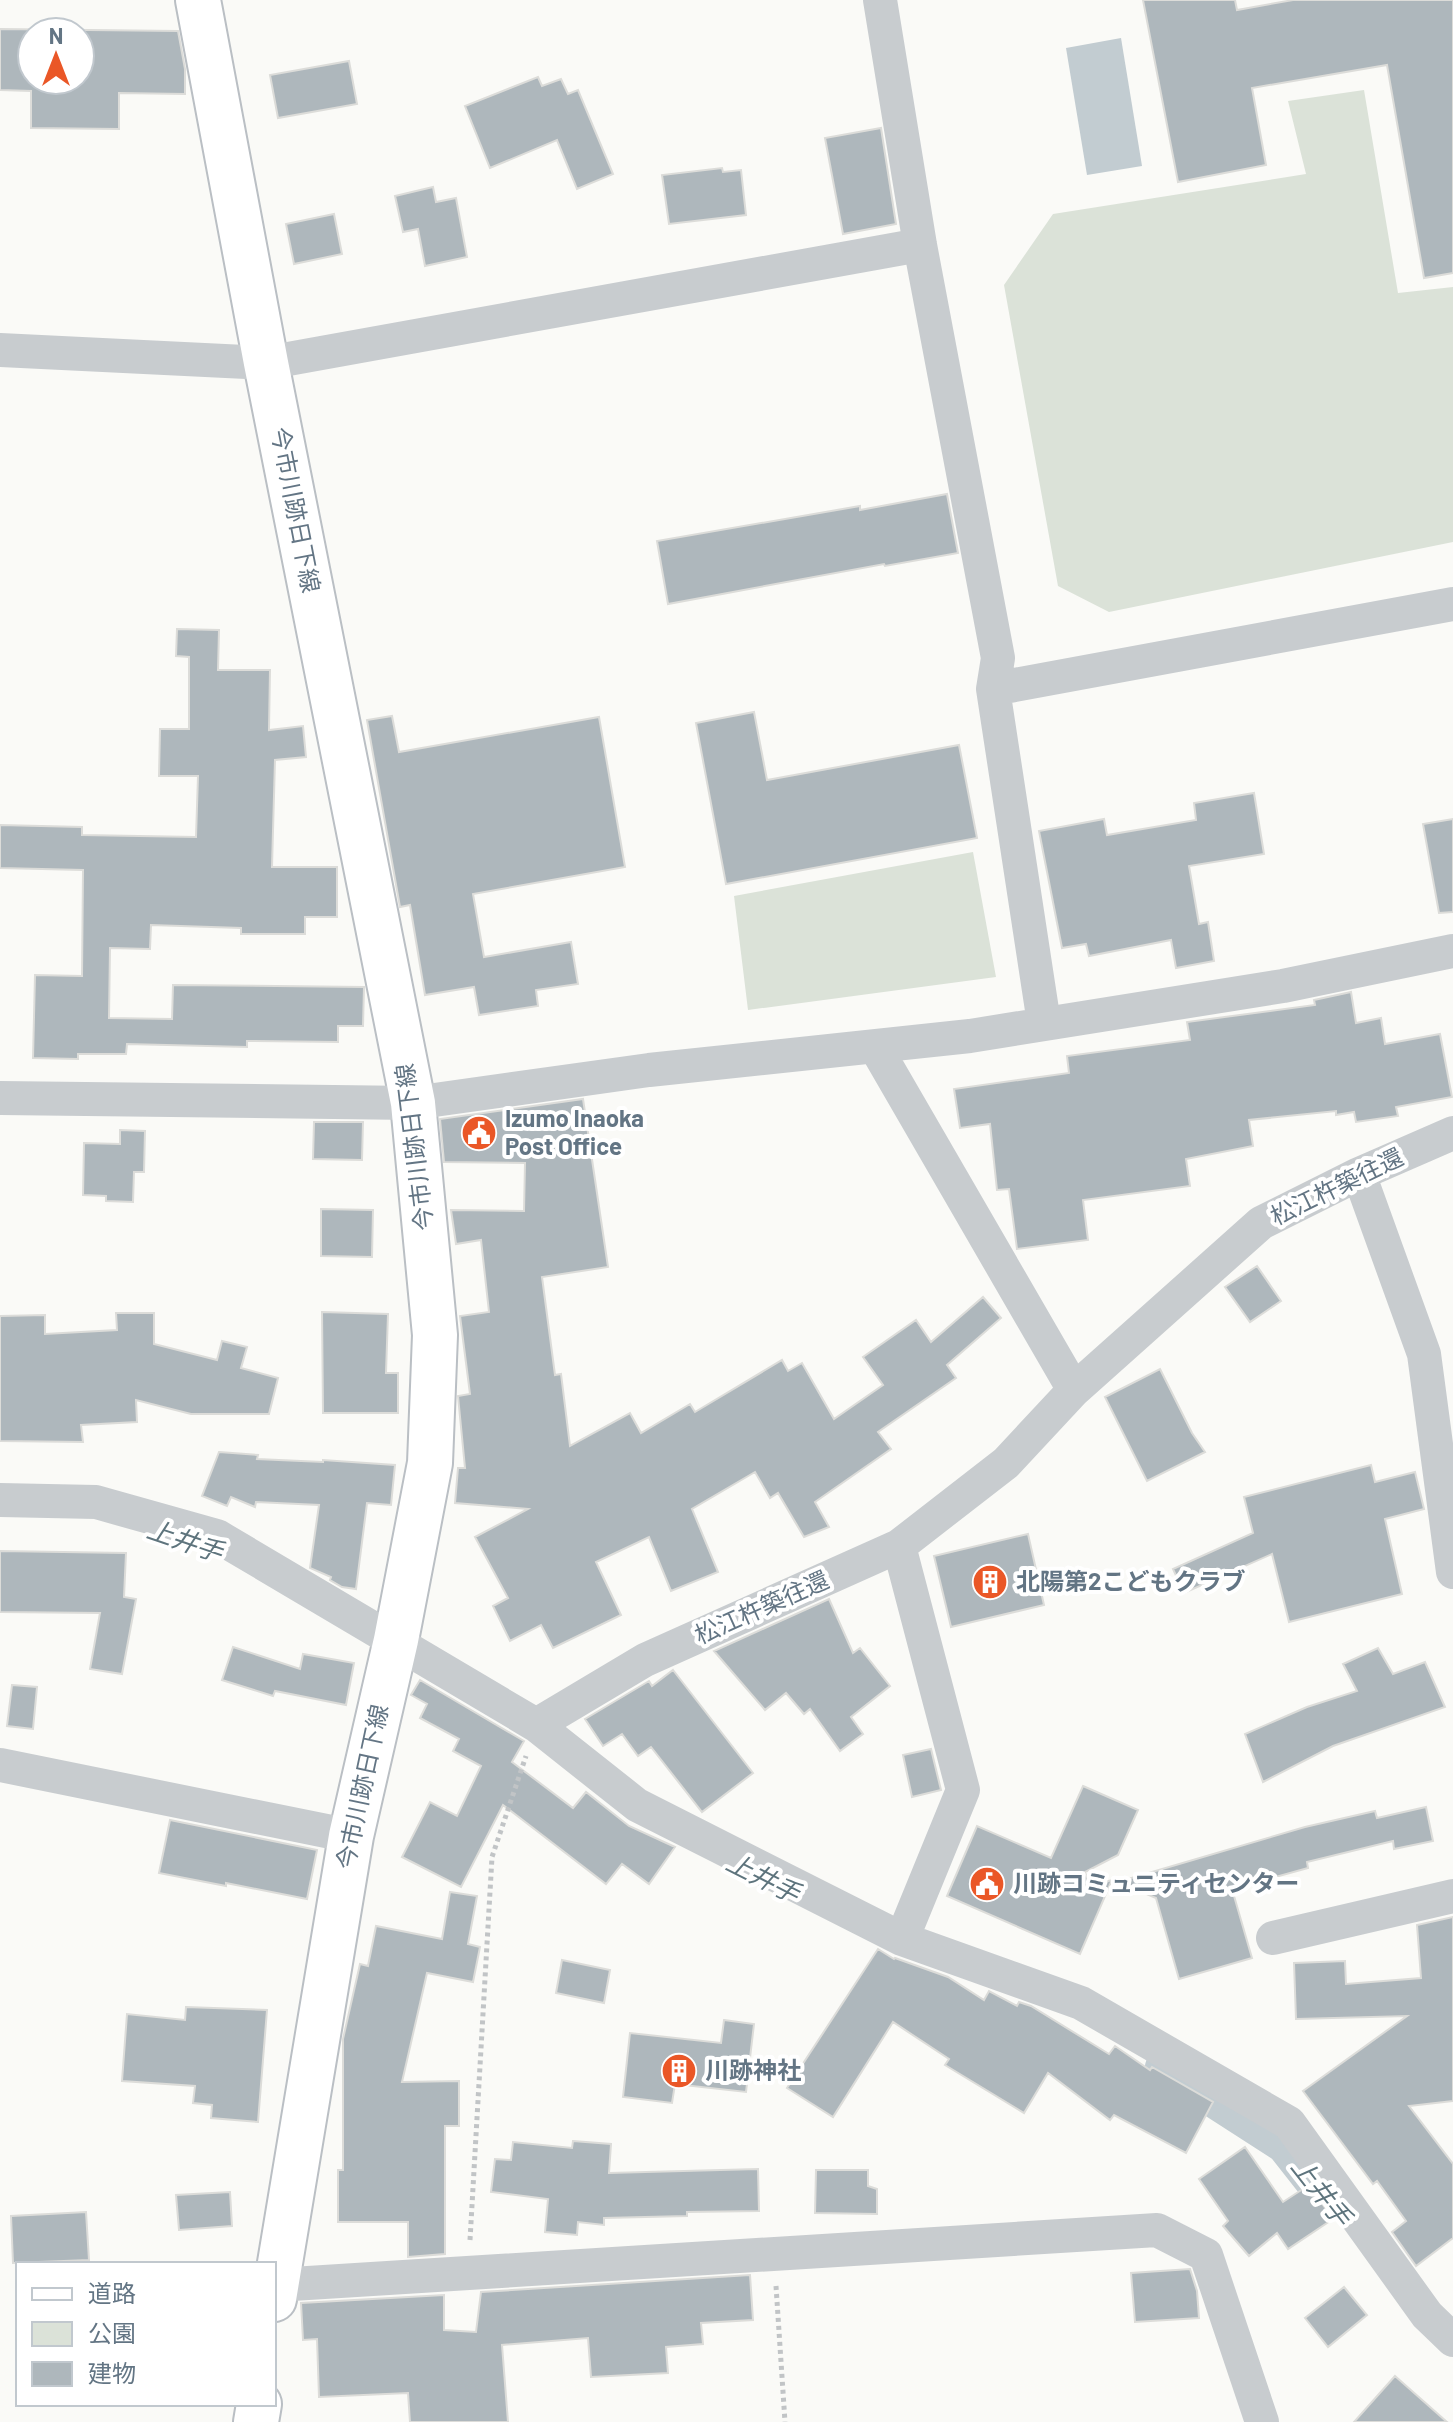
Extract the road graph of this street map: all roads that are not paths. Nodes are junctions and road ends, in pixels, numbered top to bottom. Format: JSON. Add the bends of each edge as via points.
{"nodes":[{"id":1,"x":198,"y":0,"type":"edge"},
{"id":2,"x":880,"y":0,"type":"edge"},
{"id":3,"x":920,"y":245,"type":"junction"},
{"id":4,"x":0,"y":350,"type":"edge"},
{"id":5,"x":266,"y":363,"type":"junction"},
{"id":6,"x":1453,"y":604,"type":"edge"},
{"id":7,"x":993,"y":689,"type":"junction"},
{"id":8,"x":1453,"y":951,"type":"edge"},
{"id":9,"x":1044,"y":1023,"type":"junction"},
{"id":10,"x":876,"y":1048,"type":"junction"},
{"id":11,"x":0,"y":1098,"type":"edge"},
{"id":12,"x":413,"y":1103,"type":"junction"},
{"id":13,"x":1453,"y":1133,"type":"edge"},
{"id":14,"x":1359,"y":1174,"type":"junction"},
{"id":15,"x":1074,"y":1390,"type":"junction"},
{"id":16,"x":0,"y":1500,"type":"edge"},
{"id":17,"x":899,"y":1546,"type":"junction"},
{"id":18,"x":1453,"y":1572,"type":"edge"},
{"id":19,"x":396,"y":1640,"type":"junction"},
{"id":20,"x":536,"y":1725,"type":"junction"},
{"id":21,"x":0,"y":1765,"type":"edge"},
{"id":22,"x":351,"y":1836,"type":"junction"},
{"id":23,"x":1453,"y":1896,"type":"edge"},
{"id":24,"x":1273,"y":1938,"type":"dead end"},
{"id":25,"x":902,"y":1939,"type":"junction"},
{"id":26,"x":276,"y":2286,"type":"edge"},
{"id":27,"x":276,"y":2292,"type":"edge"},
{"id":28,"x":1453,"y":2340,"type":"edge"},
{"id":29,"x":1262,"y":2422,"type":"edge"}],
"edges":[{"from":1,"to":5,"type":"street","name":"今市川跡日下線"},
{"from":2,"to":3,"type":"street"},
{"from":3,"to":5,"type":"street"},
{"from":3,"to":7,"type":"street","via":[[998,658]]},
{"from":4,"to":5,"type":"street"},
{"from":5,"to":12,"type":"street","name":"今市川跡日下線"},
{"from":6,"to":7,"type":"street"},
{"from":7,"to":9,"type":"street"},
{"from":8,"to":9,"type":"street","via":[[1283,986]]},
{"from":9,"to":10,"type":"street"},
{"from":10,"to":12,"type":"street","via":[[649,1070]]},
{"from":10,"to":15,"type":"street"},
{"from":11,"to":12,"type":"street"},
{"from":12,"to":19,"type":"street","name":"今市川跡日下線","via":[[435,1335],[430,1463]]},
{"from":13,"to":14,"type":"street","name":"松江杵築往還"},
{"from":14,"to":15,"type":"street","name":"松江杵築往還","via":[[1261,1223]]},
{"from":14,"to":18,"type":"street","via":[[1424,1354]]},
{"from":15,"to":17,"type":"street","name":"松江杵築往還","via":[[1006,1463]]},
{"from":16,"to":19,"type":"street","via":[[96,1502],[217,1536]]},
{"from":17,"to":20,"type":"street","name":"松江杵築往還","via":[[645,1660]]},
{"from":17,"to":25,"type":"street","via":[[963,1790]]},
{"from":19,"to":20,"type":"street"},
{"from":19,"to":22,"type":"street","name":"今市川跡日下線"},
{"from":20,"to":25,"type":"street","via":[[637,1805]]},
{"from":21,"to":22,"type":"street"},
{"from":22,"to":26,"type":"street","name":"今市川跡日下線"},
{"from":23,"to":24,"type":"street"},
{"from":25,"to":28,"type":"street","via":[[1081,2003],[1289,2123],[1427,2315]]},
{"from":27,"to":29,"type":"street","via":[[468,2272],[1157,2230],[1206,2255]]}]}
